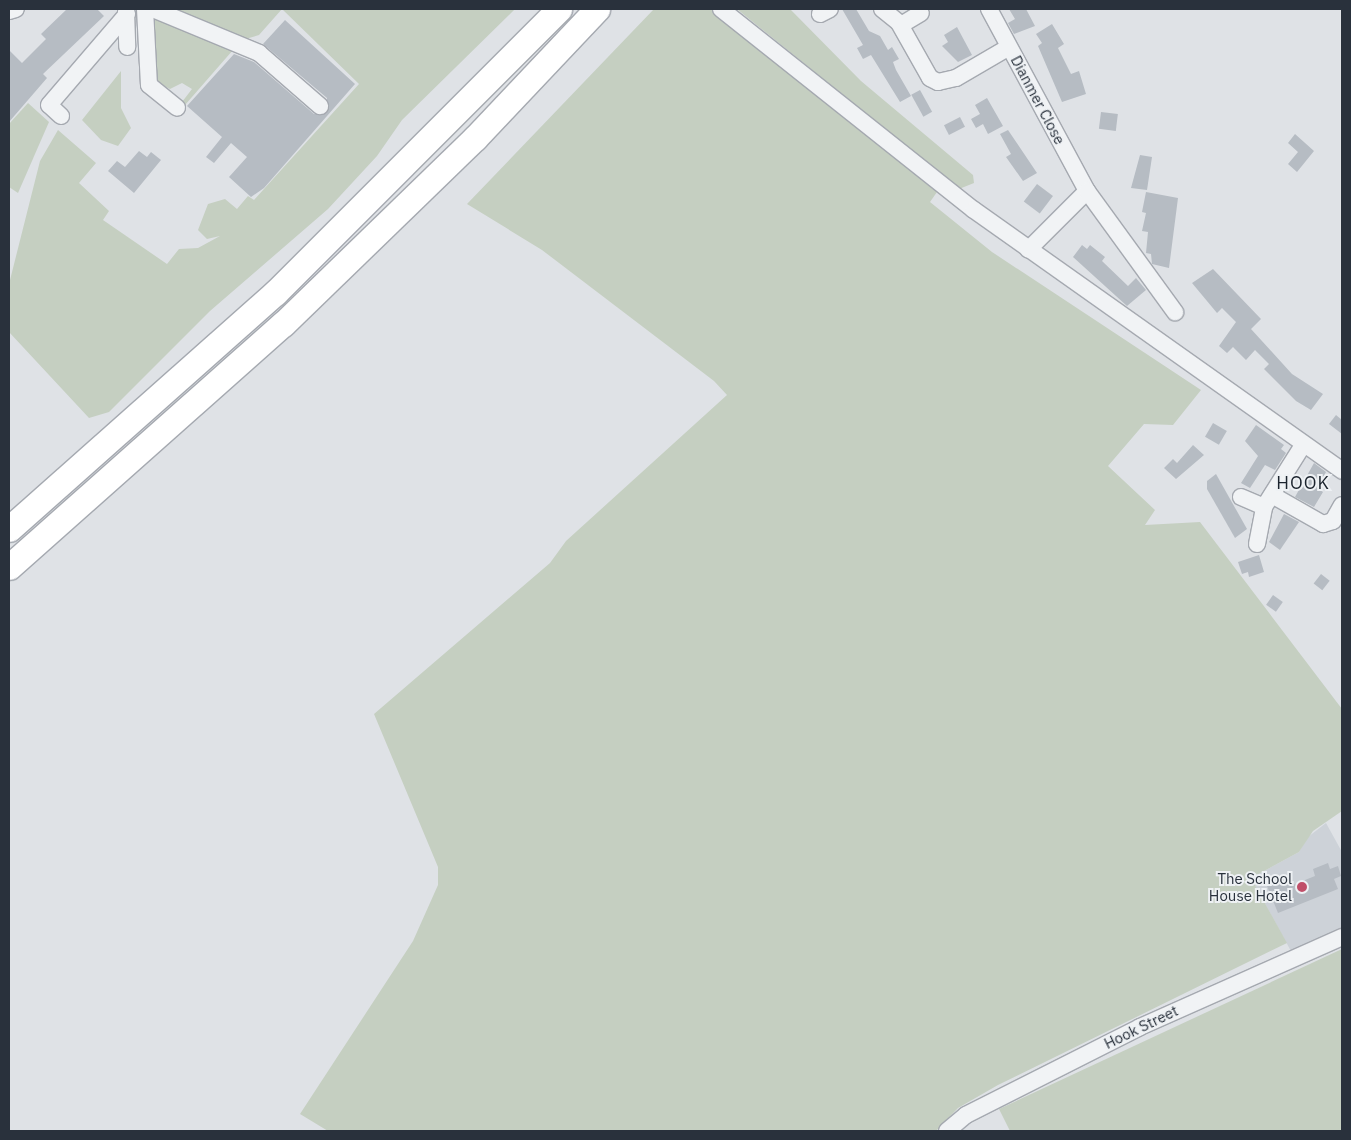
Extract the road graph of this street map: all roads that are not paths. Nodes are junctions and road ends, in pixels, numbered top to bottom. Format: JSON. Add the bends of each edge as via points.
{"nodes":[{"id":1,"x":16,"y":9,"type":"edge"},
{"id":2,"x":145,"y":9,"type":"edge"},
{"id":3,"x":153,"y":9,"type":"edge"},
{"id":4,"x":559,"y":9,"type":"edge"},
{"id":5,"x":597,"y":9,"type":"edge"},
{"id":6,"x":720,"y":9,"type":"edge"},
{"id":7,"x":882,"y":9,"type":"edge"},
{"id":8,"x":989,"y":9,"type":"edge"},
{"id":9,"x":9,"y":11,"type":"edge"},
{"id":10,"x":126,"y":11,"type":"edge"},
{"id":11,"x":921,"y":13,"type":"dead end"},
{"id":12,"x":901,"y":25,"type":"junction"},
{"id":13,"x":127,"y":47,"type":"dead end"},
{"id":14,"x":1009,"y":47,"type":"junction"},
{"id":15,"x":320,"y":106,"type":"dead end"},
{"id":16,"x":177,"y":108,"type":"dead end"},
{"id":17,"x":61,"y":116,"type":"dead end"},
{"id":18,"x":1087,"y":191,"type":"junction"},
{"id":19,"x":1028,"y":250,"type":"junction"},
{"id":20,"x":1175,"y":312,"type":"dead end"},
{"id":21,"x":1303,"y":445,"type":"junction"},
{"id":22,"x":1342,"y":472,"type":"edge"},
{"id":23,"x":1241,"y":497,"type":"dead end"},
{"id":24,"x":1268,"y":501,"type":"junction"},
{"id":25,"x":1342,"y":505,"type":"edge"},
{"id":26,"x":9,"y":530,"type":"edge"},
{"id":27,"x":1257,"y":544,"type":"dead end"},
{"id":28,"x":9,"y":567,"type":"edge"},
{"id":29,"x":1342,"y":937,"type":"edge"},
{"id":30,"x":946,"y":1131,"type":"edge"}],
"edges":[{"from":1,"to":9,"type":"street"},
{"from":2,"to":16,"type":"street","via":[[149,85]]},
{"from":3,"to":15,"type":"street","via":[[258,53]]},
{"from":4,"to":26,"type":"highway","via":[[275,293]]},
{"from":5,"to":28,"type":"highway","via":[[475,138],[284,324]]},
{"from":6,"to":19,"type":"street","via":[[827,98]]},
{"from":7,"to":12,"type":"street"},
{"from":8,"to":14,"type":"street","name":"Dianmer Close"},
{"from":10,"to":13,"type":"street"},
{"from":10,"to":17,"type":"street","via":[[49,105]]},
{"from":11,"to":12,"type":"street"},
{"from":12,"to":14,"type":"street","via":[[927,73],[938,82],[956,78]]},
{"from":14,"to":18,"type":"street","name":"Dianmer Close"},
{"from":18,"to":19,"type":"street"},
{"from":18,"to":20,"type":"street","name":"Dianmer Close"},
{"from":19,"to":21,"type":"street","via":[[1246,396]]},
{"from":21,"to":22,"type":"street"},
{"from":21,"to":24,"type":"street"},
{"from":23,"to":24,"type":"street"},
{"from":24,"to":25,"type":"street","via":[[1323,524],[1333,520]]},
{"from":24,"to":27,"type":"street"},
{"from":29,"to":30,"type":"street","name":"Hook Street","via":[[1140,1027],[966,1115]]}]}
